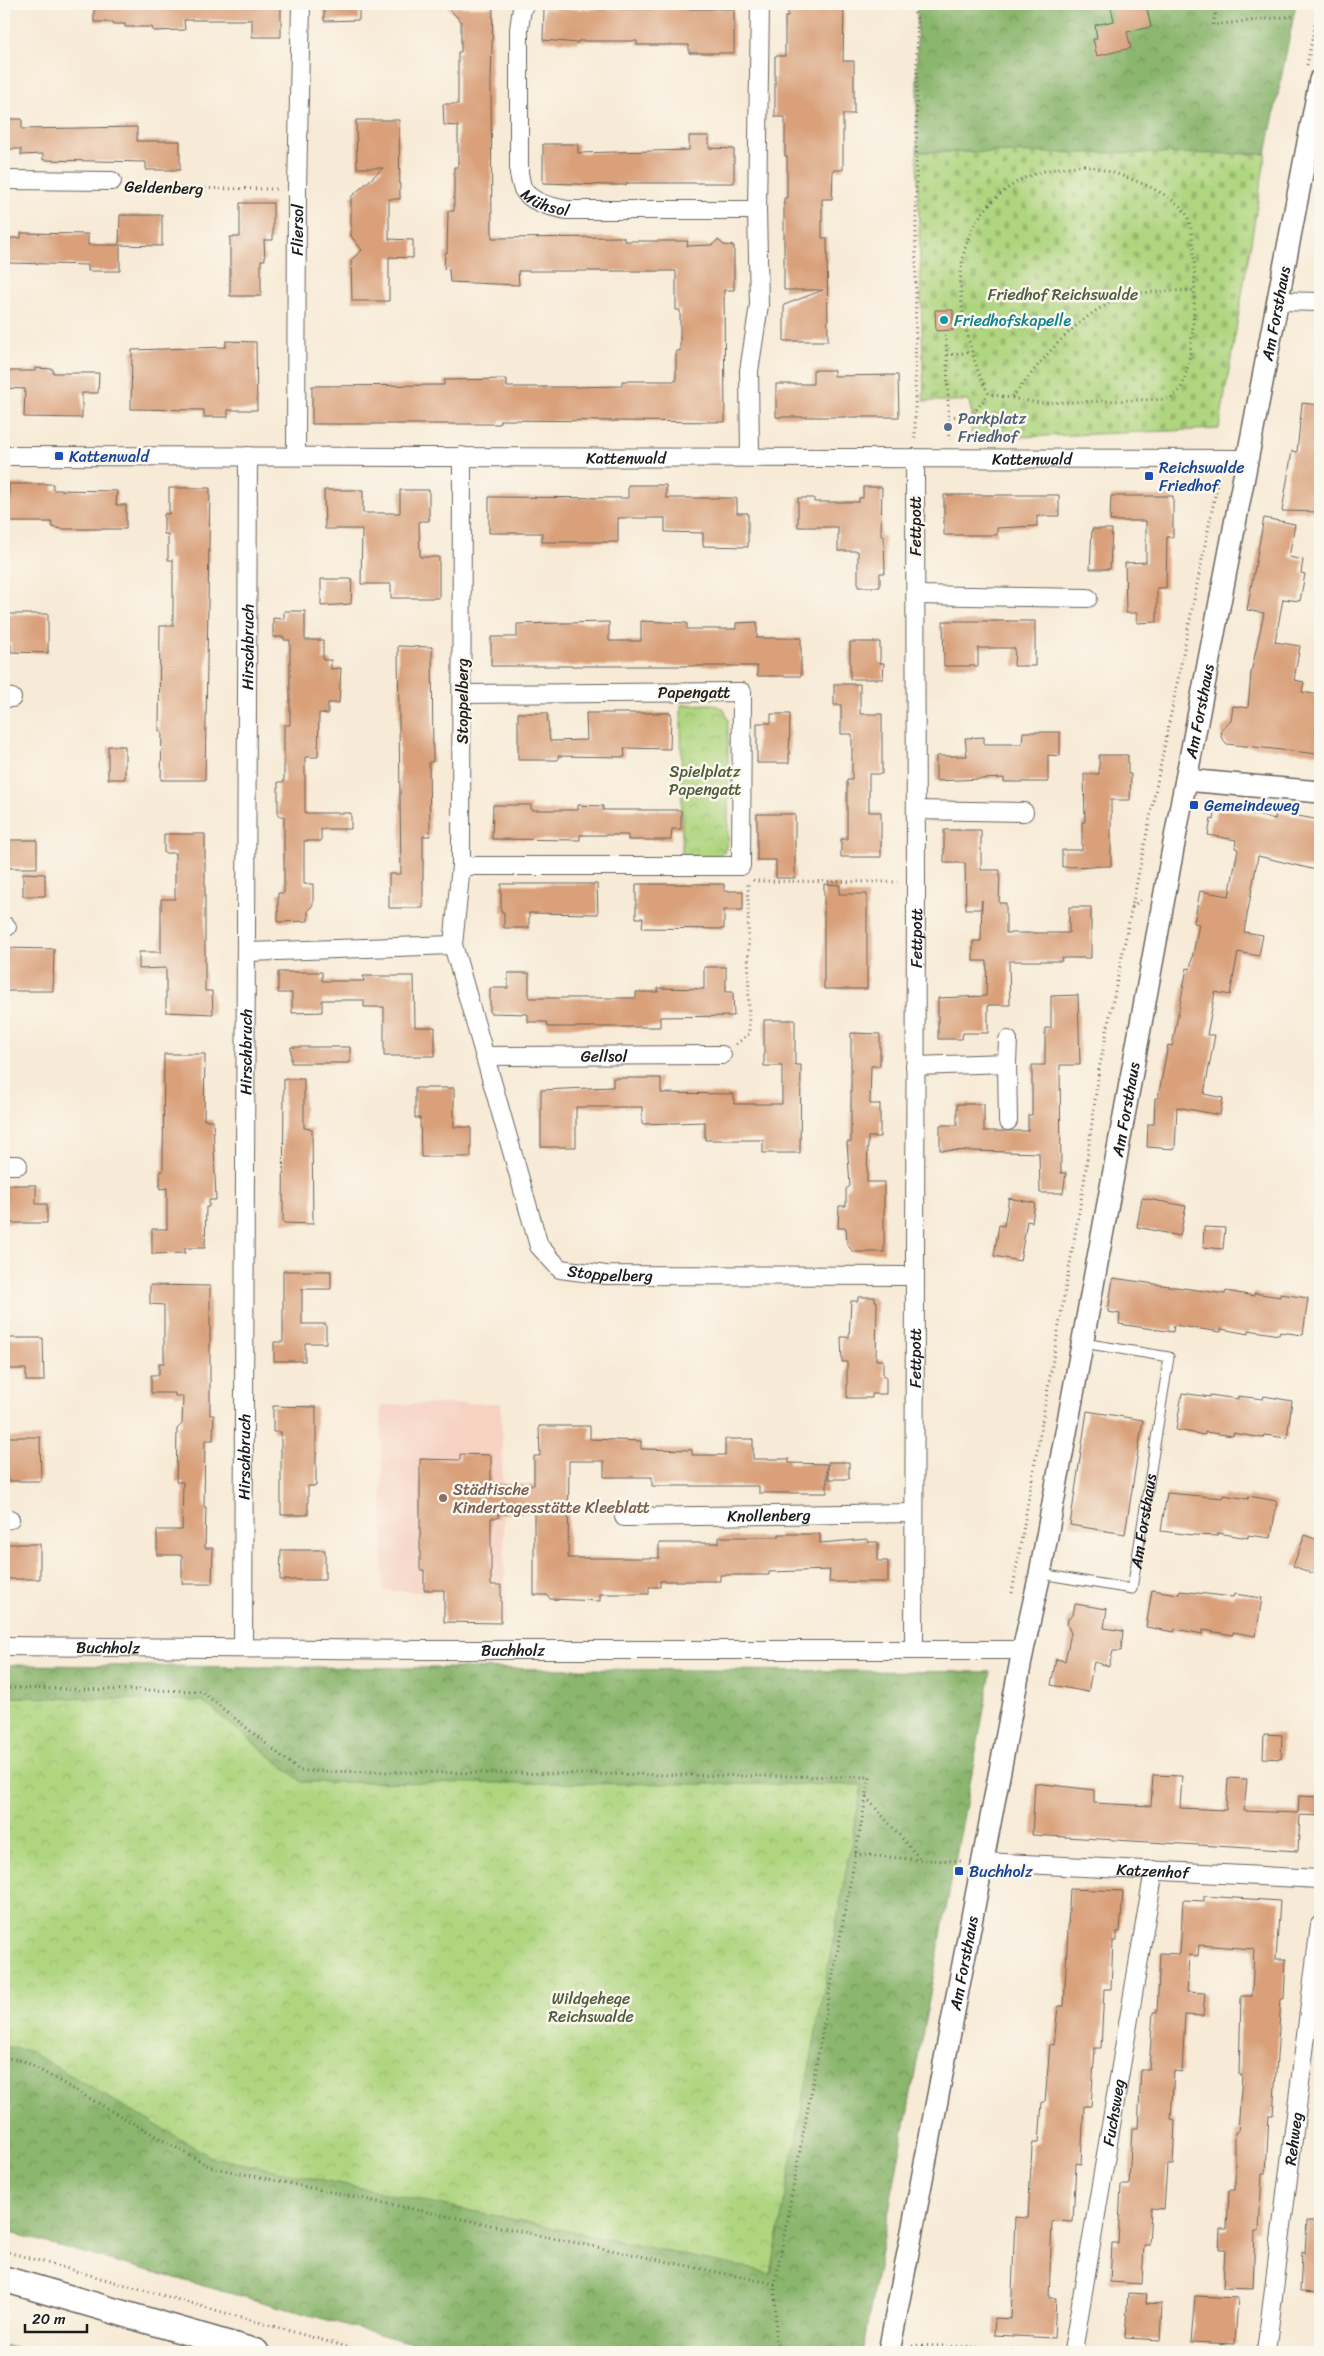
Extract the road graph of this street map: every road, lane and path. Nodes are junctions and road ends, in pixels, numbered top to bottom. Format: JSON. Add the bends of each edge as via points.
{"nodes":[{"id":1,"x":300,"y":4,"type":"edge"},
{"id":2,"x":525,"y":4,"type":"edge"},
{"id":3,"x":760,"y":4,"type":"edge"},
{"id":4,"x":910,"y":4,"type":"edge"},
{"id":5,"x":1217,"y":4,"type":"edge"},
{"id":6,"x":1293,"y":16,"type":"dead end"},
{"id":7,"x":1320,"y":80,"type":"edge"},
{"id":8,"x":4,"y":180,"type":"edge"},
{"id":9,"x":112,"y":181,"type":"joint"},
{"id":10,"x":297,"y":189,"type":"junction"},
{"id":11,"x":758,"y":210,"type":"junction"},
{"id":12,"x":1196,"y":290,"type":"junction"},
{"id":13,"x":1279,"y":301,"type":"junction"},
{"id":14,"x":1320,"y":302,"type":"edge"},
{"id":15,"x":945,"y":330,"type":"dead end"},
{"id":16,"x":972,"y":352,"type":"junction"},
{"id":17,"x":947,"y":355,"type":"junction"},
{"id":18,"x":989,"y":394,"type":"junction"},
{"id":19,"x":1012,"y":397,"type":"junction"},
{"id":20,"x":949,"y":417,"type":"junction"},
{"id":21,"x":4,"y":456,"type":"edge"},
{"id":22,"x":248,"y":456,"type":"junction"},
{"id":23,"x":296,"y":456,"type":"junction"},
{"id":24,"x":462,"y":456,"type":"junction"},
{"id":25,"x":750,"y":456,"type":"junction"},
{"id":26,"x":915,"y":458,"type":"junction"},
{"id":27,"x":950,"y":459,"type":"junction"},
{"id":28,"x":1222,"y":459,"type":"junction"},
{"id":29,"x":1248,"y":459,"type":"junction"},
{"id":30,"x":916,"y":595,"type":"junction"},
{"id":31,"x":1088,"y":598,"type":"dead end"},
{"id":32,"x":462,"y":694,"type":"junction"},
{"id":33,"x":1186,"y":780,"type":"junction"},
{"id":34,"x":1320,"y":792,"type":"edge"},
{"id":35,"x":916,"y":810,"type":"junction"},
{"id":36,"x":1024,"y":812,"type":"dead end"},
{"id":37,"x":461,"y":866,"type":"junction"},
{"id":38,"x":741,"y":866,"type":"junction"},
{"id":39,"x":916,"y":882,"type":"junction"},
{"id":40,"x":453,"y":945,"type":"junction"},
{"id":41,"x":246,"y":952,"type":"junction"},
{"id":42,"x":1008,"y":1040,"type":"dead end"},
{"id":43,"x":722,"y":1055,"type":"joint"},
{"id":44,"x":486,"y":1056,"type":"junction"},
{"id":45,"x":1007,"y":1063,"type":"junction"},
{"id":46,"x":915,"y":1066,"type":"junction"},
{"id":47,"x":1008,"y":1121,"type":"dead end"},
{"id":48,"x":914,"y":1276,"type":"junction"},
{"id":49,"x":1082,"y":1343,"type":"junction"},
{"id":50,"x":914,"y":1513,"type":"junction"},
{"id":51,"x":624,"y":1517,"type":"dead end"},
{"id":52,"x":1040,"y":1574,"type":"junction"},
{"id":53,"x":1011,"y":1599,"type":"dead end"},
{"id":54,"x":4,"y":1646,"type":"edge"},
{"id":55,"x":243,"y":1647,"type":"junction"},
{"id":56,"x":914,"y":1649,"type":"junction"},
{"id":57,"x":1023,"y":1650,"type":"junction"},
{"id":58,"x":4,"y":1688,"type":"edge"},
{"id":59,"x":866,"y":1797,"type":"junction"},
{"id":60,"x":855,"y":1854,"type":"junction"},
{"id":61,"x":921,"y":1860,"type":"junction"},
{"id":62,"x":976,"y":1861,"type":"junction"},
{"id":63,"x":1154,"y":1870,"type":"junction"},
{"id":64,"x":1320,"y":1879,"type":"edge"},
{"id":65,"x":1320,"y":1924,"type":"edge"},
{"id":66,"x":4,"y":2057,"type":"edge"},
{"id":67,"x":4,"y":2251,"type":"edge"},
{"id":68,"x":4,"y":2279,"type":"edge"},
{"id":69,"x":775,"y":2284,"type":"junction"},
{"id":70,"x":890,"y":2344,"type":"edge"},
{"id":71,"x":256,"y":2352,"type":"edge"},
{"id":72,"x":365,"y":2352,"type":"edge"},
{"id":73,"x":780,"y":2352,"type":"edge"},
{"id":74,"x":1075,"y":2352,"type":"edge"},
{"id":75,"x":1266,"y":2352,"type":"edge"}],
"edges":[{"from":1,"to":10,"type":"street","name":"Fliersol"},
{"from":2,"to":11,"type":"street","name":"Mühsol","via":[[519,29],[519,173],[523,189],[534,199],[567,210]]},
{"from":3,"to":11,"type":"street"},
{"from":4,"to":26,"type":"path","via":[[917,18]]},
{"from":5,"to":6,"type":"path","via":[[1213,25]]},
{"from":7,"to":13,"type":"street","name":"Am Forsthaus"},
{"from":8,"to":9,"type":"street","name":"Geldenberg"},
{"from":9,"to":10,"type":"path","name":"Geldenberg","via":[[120,188]]},
{"from":10,"to":23,"type":"street","name":"Fliersol"},
{"from":11,"to":25,"type":"street","via":[[759,304],[749,371]]},
{"from":12,"to":16,"type":"path","via":[[1192,232],[1187,214],[1174,200],[1116,172],[1092,166],[1047,170],[1014,183],[989,205],[971,230],[962,258],[959,287]]},
{"from":12,"to":19,"type":"path","via":[[1141,294],[1113,303],[1061,338]]},
{"from":12,"to":19,"type":"path","via":[[1182,387],[1170,399],[1039,403]]},
{"from":13,"to":14,"type":"street"},
{"from":13,"to":29,"type":"street","name":"Am Forsthaus"},
{"from":15,"to":17,"type":"path"},
{"from":16,"to":17,"type":"path"},
{"from":16,"to":18,"type":"path","via":[[977,372]]},
{"from":17,"to":20,"type":"path"},
{"from":18,"to":19,"type":"path"},
{"from":18,"to":20,"type":"path","via":[[972,415]]},
{"from":20,"to":27,"type":"path"},
{"from":21,"to":22,"type":"street","name":"Kattenwald"},
{"from":22,"to":23,"type":"street","name":"Kattenwald"},
{"from":22,"to":41,"type":"street","name":"Hirschbruch"},
{"from":23,"to":24,"type":"street","name":"Kattenwald"},
{"from":24,"to":25,"type":"street","name":"Kattenwald"},
{"from":24,"to":32,"type":"street","name":"Stoppelberg"},
{"from":25,"to":26,"type":"street","name":"Kattenwald"},
{"from":26,"to":27,"type":"street","name":"Kattenwald"},
{"from":26,"to":30,"type":"street","name":"Fettpott"},
{"from":27,"to":28,"type":"street","name":"Kattenwald"},
{"from":28,"to":29,"type":"street","name":"Kattenwald"},
{"from":28,"to":53,"type":"path","via":[[1099,1070],[1081,1202]]},
{"from":29,"to":33,"type":"street","name":"Am Forsthaus"},
{"from":30,"to":31,"type":"street"},
{"from":30,"to":35,"type":"street","name":"Fettpott"},
{"from":32,"to":37,"type":"street","name":"Stoppelberg"},
{"from":32,"to":38,"type":"street","name":"Papengatt","via":[[742,692]]},
{"from":33,"to":34,"type":"street"},
{"from":33,"to":49,"type":"street","name":"Am Forsthaus"},
{"from":35,"to":36,"type":"street"},
{"from":35,"to":39,"type":"street","name":"Fettpott"},
{"from":37,"to":38,"type":"street"},
{"from":37,"to":40,"type":"street","name":"Stoppelberg"},
{"from":38,"to":39,"type":"path","via":[[754,881]]},
{"from":38,"to":43,"type":"path","via":[[749,890],[749,1034]]},
{"from":39,"to":46,"type":"street","name":"Fettpott"},
{"from":40,"to":41,"type":"street"},
{"from":40,"to":44,"type":"street","name":"Stoppelberg"},
{"from":41,"to":55,"type":"street","name":"Hirschbruch"},
{"from":42,"to":45,"type":"street"},
{"from":43,"to":44,"type":"street","name":"Gellsol"},
{"from":44,"to":48,"type":"street","name":"Stoppelberg","via":[[539,1246],[560,1269],[606,1275]]},
{"from":45,"to":46,"type":"street"},
{"from":45,"to":47,"type":"street"},
{"from":46,"to":48,"type":"street","name":"Fettpott"},
{"from":48,"to":50,"type":"street","name":"Fettpott"},
{"from":49,"to":52,"type":"street","name":"Am Forsthaus"},
{"from":49,"to":52,"type":"lane","name":"Am Forsthaus","via":[[1169,1357],[1132,1589]]},
{"from":50,"to":51,"type":"street","name":"Knollenberg"},
{"from":50,"to":56,"type":"street","name":"Fettpott"},
{"from":52,"to":57,"type":"street","name":"Am Forsthaus"},
{"from":54,"to":55,"type":"street","name":"Buchholz"},
{"from":55,"to":56,"type":"street","name":"Buchholz"},
{"from":56,"to":57,"type":"street","name":"Buchholz"},
{"from":57,"to":62,"type":"street","name":"Am Forsthaus"},
{"from":58,"to":59,"type":"path","via":[[201,1691],[300,1771],[870,1777]]},
{"from":59,"to":60,"type":"path"},
{"from":59,"to":61,"type":"path"},
{"from":60,"to":61,"type":"path"},
{"from":60,"to":69,"type":"path"},
{"from":61,"to":62,"type":"path"},
{"from":62,"to":63,"type":"street","name":"Katzenhof"},
{"from":62,"to":70,"type":"street","name":"Am Forsthaus"},
{"from":63,"to":64,"type":"street","name":"Katzenhof"},
{"from":63,"to":74,"type":"street","name":"Fuchsweg"},
{"from":65,"to":75,"type":"street","name":"Rehweg"},
{"from":66,"to":69,"type":"path","via":[[24,2061],[210,2167]]},
{"from":67,"to":72,"type":"path"},
{"from":68,"to":71,"type":"main road"},
{"from":69,"to":73,"type":"path","via":[[776,2342]]},
{"from":70,"to":74,"type":"path"}]}
